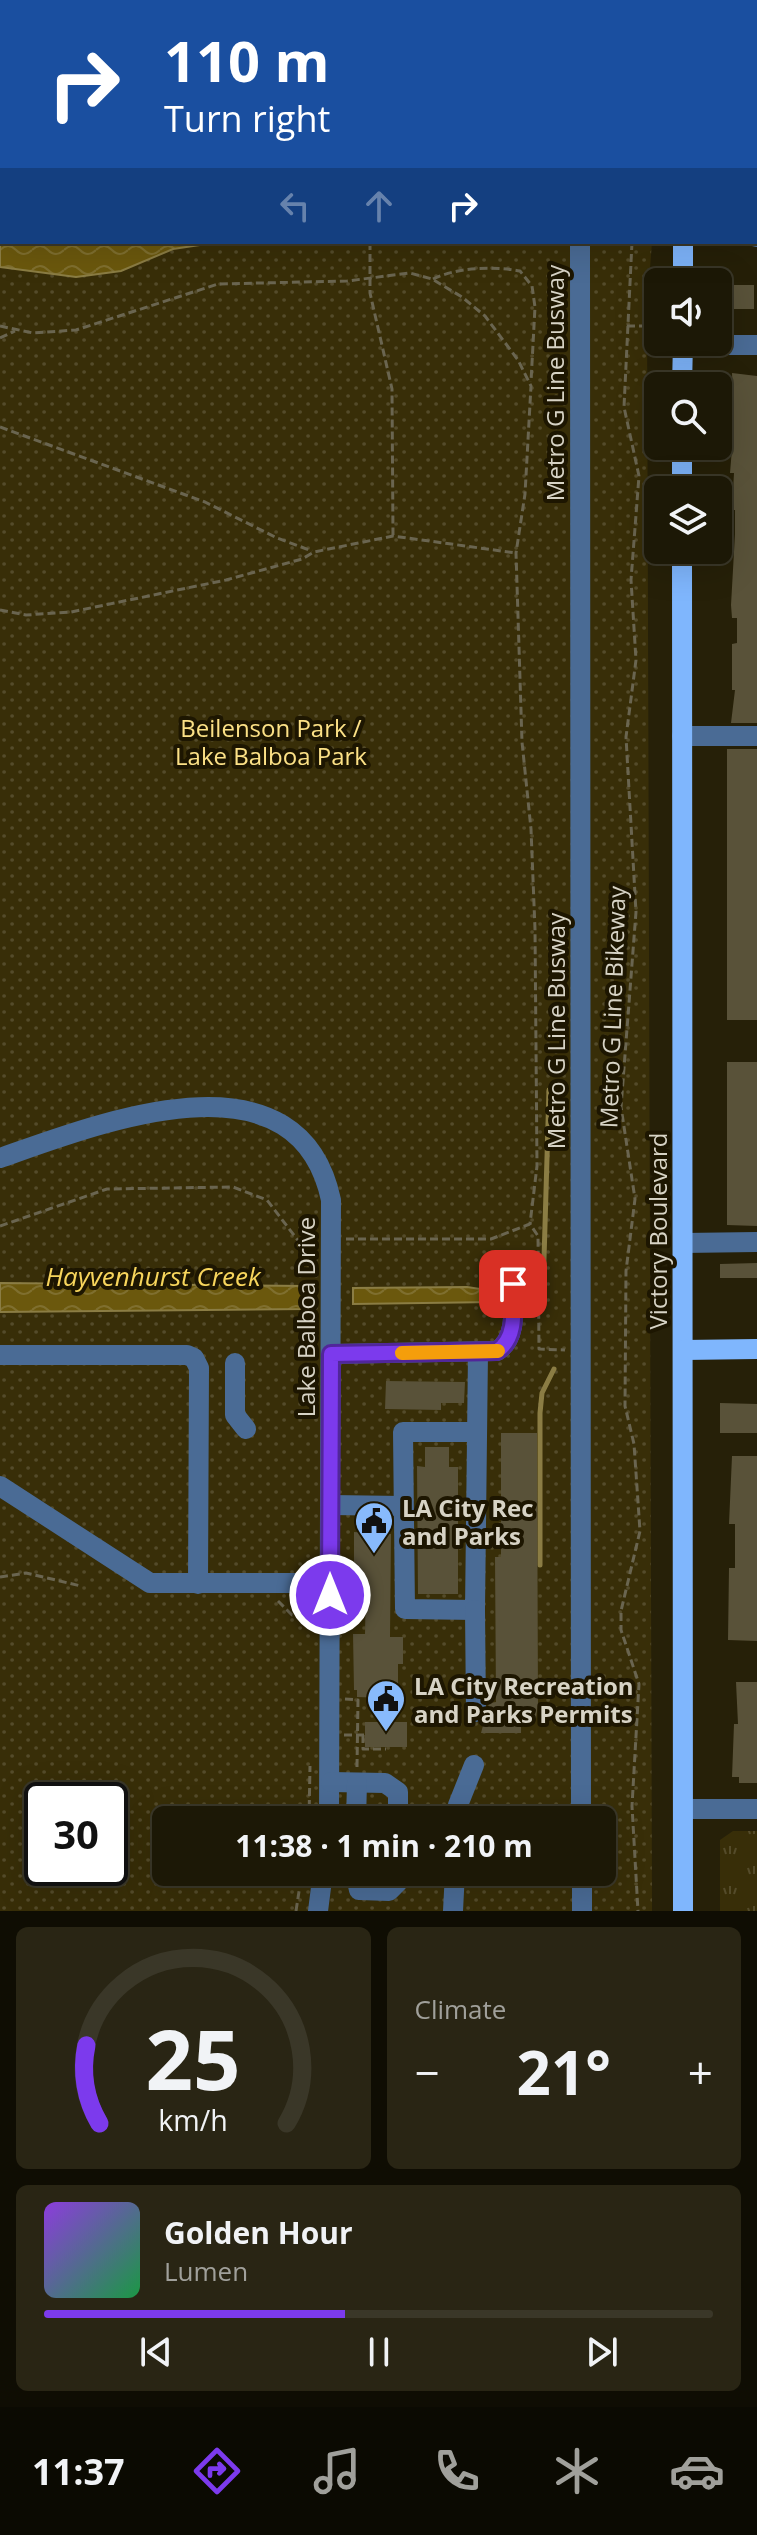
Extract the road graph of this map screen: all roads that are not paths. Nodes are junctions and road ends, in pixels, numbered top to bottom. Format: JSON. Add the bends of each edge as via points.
{"nodes":[{"id":1,"x":683,"y":244,"type":"edge"},
{"id":2,"x":580,"y":250,"type":"edge"},
{"id":3,"x":683,"y":268,"type":"edge"},
{"id":4,"x":732,"y":345,"type":"edge"},
{"id":5,"x":757,"y":345,"type":"edge"},
{"id":6,"x":682,"y":564,"type":"edge"},
{"id":7,"x":682,"y":736,"type":"junction"},
{"id":8,"x":757,"y":736,"type":"edge"},
{"id":9,"x":0,"y":1158,"type":"edge"},
{"id":10,"x":757,"y":1242,"type":"edge"},
{"id":11,"x":683,"y":1243,"type":"junction"},
{"id":12,"x":513,"y":1284,"type":"dead end"},
{"id":13,"x":757,"y":1349,"type":"edge"},
{"id":14,"x":684,"y":1350,"type":"junction"},
{"id":15,"x":478,"y":1352,"type":"junction"},
{"id":16,"x":331,"y":1354,"type":"junction"},
{"id":17,"x":0,"y":1355,"type":"edge"},
{"id":18,"x":235,"y":1363,"type":"dead end"},
{"id":19,"x":199,"y":1420,"type":"junction"},
{"id":20,"x":477,"y":1432,"type":"junction"},
{"id":21,"x":0,"y":1486,"type":"edge"},
{"id":22,"x":331,"y":1505,"type":"junction"},
{"id":23,"x":403,"y":1506,"type":"junction"},
{"id":24,"x":330,"y":1583,"type":"junction"},
{"id":25,"x":198,"y":1584,"type":"junction"},
{"id":26,"x":475,"y":1610,"type":"junction"},
{"id":27,"x":476,"y":1712,"type":"dead end"},
{"id":28,"x":474,"y":1765,"type":"dead end"},
{"id":29,"x":331,"y":1782,"type":"junction"},
{"id":30,"x":357,"y":1783,"type":"junction"},
{"id":31,"x":330,"y":1806,"type":"edge"},
{"id":32,"x":356,"y":1806,"type":"edge"},
{"id":33,"x":398,"y":1806,"type":"edge"},
{"id":34,"x":458,"y":1806,"type":"edge"},
{"id":35,"x":581,"y":1806,"type":"edge"},
{"id":36,"x":683,"y":1809,"type":"junction"},
{"id":37,"x":757,"y":1809,"type":"edge"},
{"id":38,"x":321,"y":1886,"type":"edge"},
{"id":39,"x":358,"y":1886,"type":"edge"},
{"id":40,"x":394,"y":1886,"type":"edge"},
{"id":41,"x":454,"y":1886,"type":"edge"},
{"id":42,"x":582,"y":1886,"type":"edge"},
{"id":43,"x":318,"y":1911,"type":"edge"},
{"id":44,"x":453,"y":1911,"type":"edge"},
{"id":45,"x":582,"y":1911,"type":"edge"},
{"id":46,"x":683,"y":1911,"type":"edge"}],
"edges":[{"from":1,"to":3,"type":"main road"},
{"from":2,"to":35,"type":"street","name":"Metro G Line Busway"},
{"from":4,"to":5,"type":"street"},
{"from":6,"to":7,"type":"main road","name":"Victory Boulevard"},
{"from":7,"to":8,"type":"street"},
{"from":7,"to":11,"type":"main road","name":"Victory Boulevard"},
{"from":9,"to":16,"type":"street","name":"Lake Balboa Drive","via":[[139,1114],[222,1108],[262,1115],[295,1134],[320,1164],[331,1200]]},
{"from":10,"to":11,"type":"street"},
{"from":11,"to":14,"type":"main road","name":"Victory Boulevard"},
{"from":12,"to":15,"type":"street","via":[[512,1330],[505,1346]]},
{"from":13,"to":14,"type":"main road"},
{"from":14,"to":36,"type":"main road","name":"Victory Boulevard"},
{"from":15,"to":16,"type":"street"},
{"from":15,"to":20,"type":"street"},
{"from":16,"to":22,"type":"street","name":"Lake Balboa Drive"},
{"from":17,"to":19,"type":"street","via":[[187,1355],[199,1368]]},
{"from":18,"to":19,"type":"street","via":[[241,1424]]},
{"from":19,"to":25,"type":"street"},
{"from":20,"to":23,"type":"street","via":[[403,1432]]},
{"from":20,"to":26,"type":"street"},
{"from":21,"to":25,"type":"street","via":[[150,1583]]},
{"from":22,"to":23,"type":"street"},
{"from":22,"to":24,"type":"street","name":"Lake Balboa Drive"},
{"from":23,"to":26,"type":"street","via":[[405,1609]]},
{"from":24,"to":25,"type":"street"},
{"from":24,"to":29,"type":"street","name":"Lake Balboa Drive"},
{"from":26,"to":27,"type":"street"},
{"from":28,"to":34,"type":"street"},
{"from":29,"to":30,"type":"street"},
{"from":29,"to":31,"type":"street","name":"Lake Balboa Drive"},
{"from":30,"to":32,"type":"street"},
{"from":30,"to":33,"type":"street","via":[[385,1783],[398,1792]]},
{"from":36,"to":37,"type":"street"},
{"from":36,"to":46,"type":"main road","name":"Victory Boulevard"},
{"from":38,"to":43,"type":"street"},
{"from":39,"to":40,"type":"street","via":[[389,1891]]},
{"from":41,"to":44,"type":"street"},
{"from":42,"to":45,"type":"street"}]}
